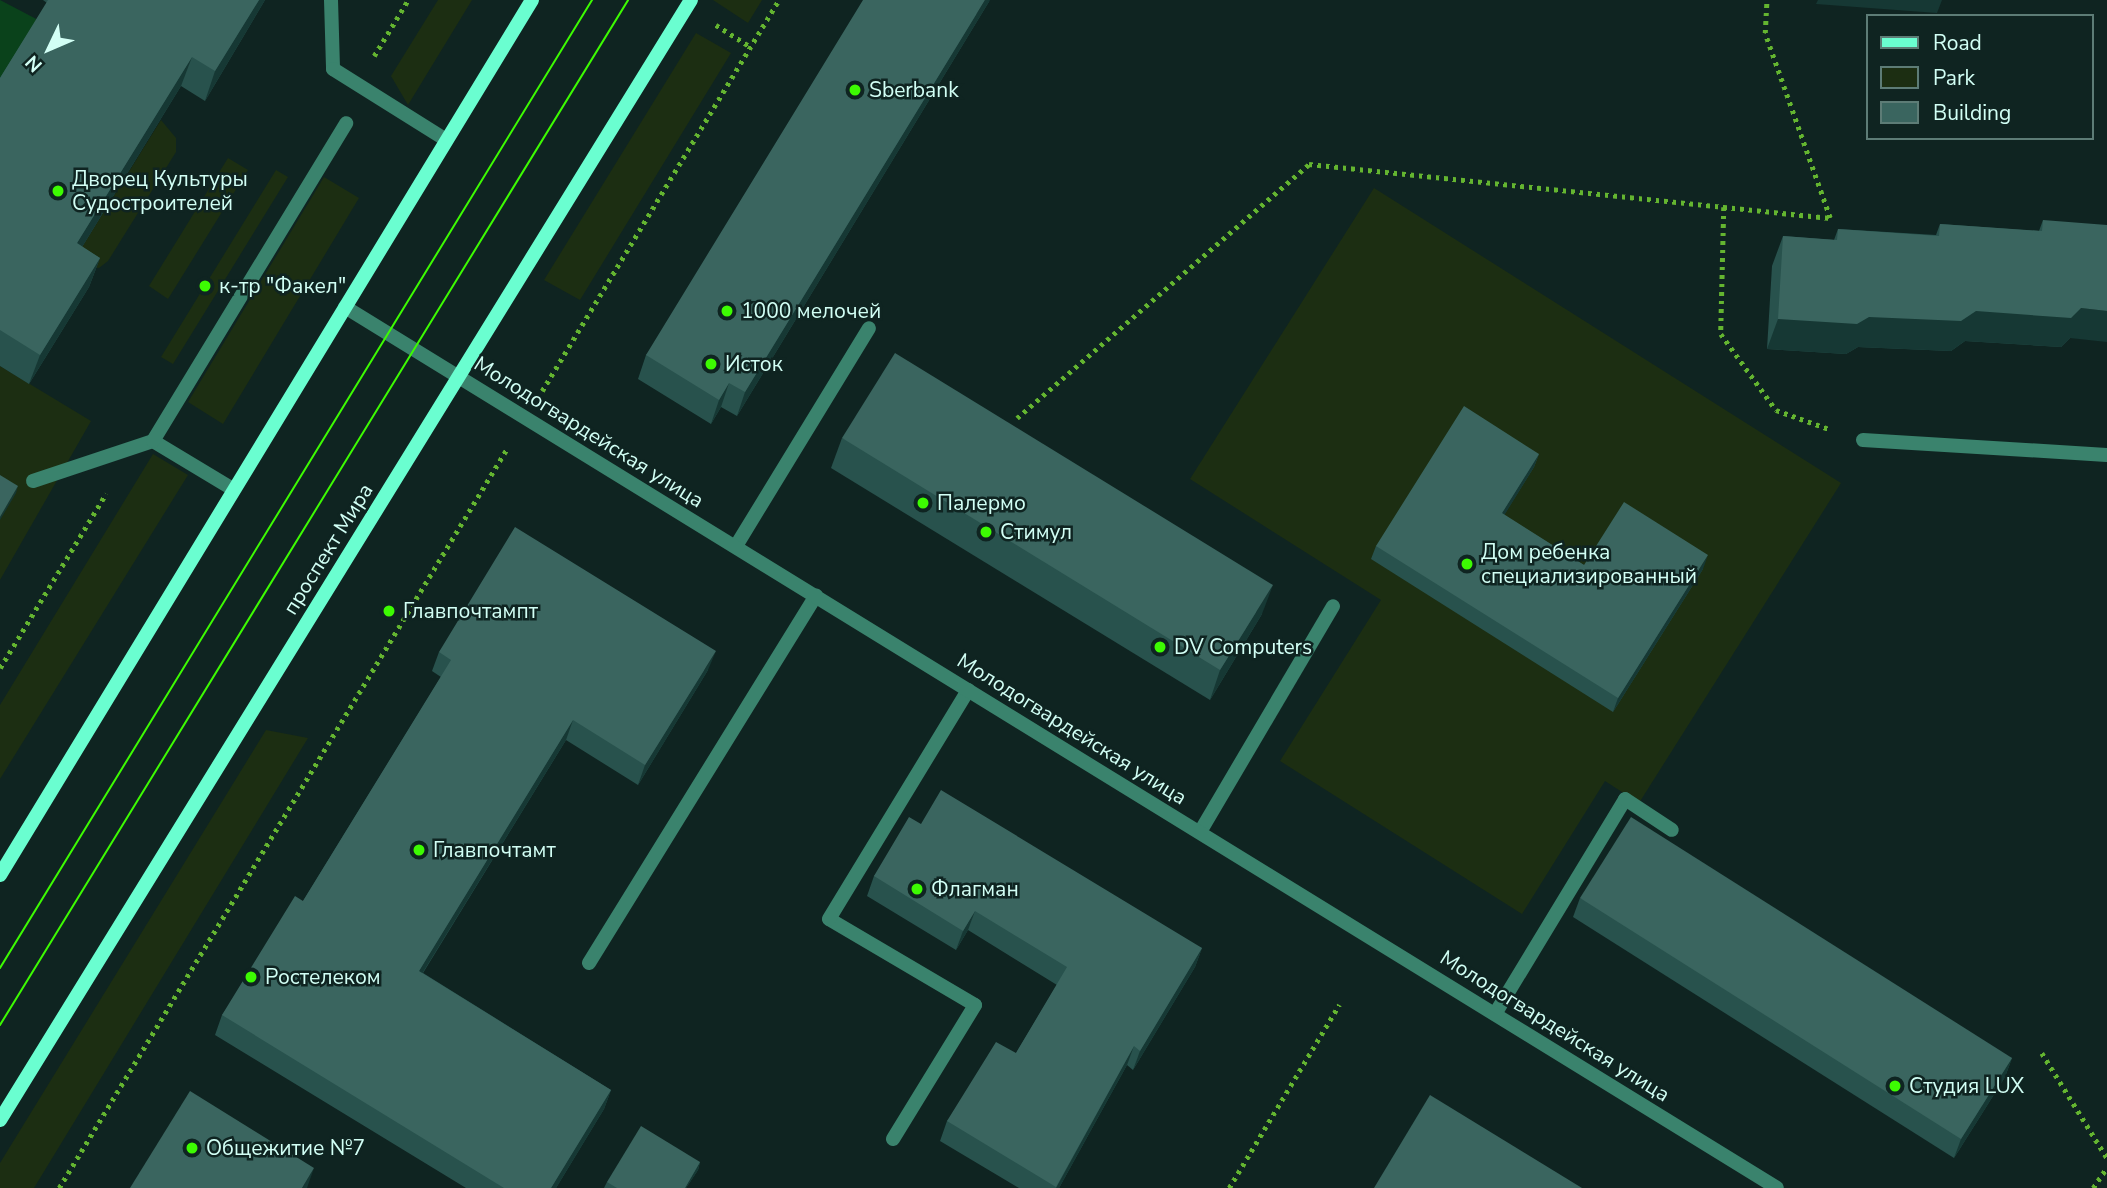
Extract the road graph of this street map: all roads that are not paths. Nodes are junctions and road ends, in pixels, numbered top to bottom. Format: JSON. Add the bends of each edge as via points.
{"nodes":[{"id":1,"x":331,"y":0,"type":"edge"},
{"id":2,"x":532,"y":0,"type":"edge"},
{"id":3,"x":691,"y":0,"type":"edge"},
{"id":4,"x":346,"y":123,"type":"dead end"},
{"id":5,"x":446,"y":140,"type":"junction"},
{"id":6,"x":345,"y":307,"type":"junction"},
{"id":7,"x":869,"y":328,"type":"dead end"},
{"id":8,"x":460,"y":377,"type":"junction"},
{"id":9,"x":1863,"y":440,"type":"road end"},
{"id":10,"x":153,"y":441,"type":"junction"},
{"id":11,"x":2107,"y":455,"type":"edge"},
{"id":12,"x":33,"y":481,"type":"dead end"},
{"id":13,"x":233,"y":489,"type":"junction"},
{"id":14,"x":736,"y":546,"type":"junction"},
{"id":15,"x":816,"y":596,"type":"junction"},
{"id":16,"x":1332,"y":606,"type":"dead end"},
{"id":17,"x":968,"y":690,"type":"junction"},
{"id":18,"x":1672,"y":830,"type":"dead end"},
{"id":19,"x":1200,"y":832,"type":"junction"},
{"id":20,"x":0,"y":875,"type":"edge"},
{"id":21,"x":589,"y":963,"type":"dead end"},
{"id":22,"x":1495,"y":1014,"type":"junction"},
{"id":23,"x":0,"y":1120,"type":"edge"},
{"id":24,"x":893,"y":1139,"type":"dead end"},
{"id":25,"x":1756,"y":1182,"type":"edge"},
{"id":26,"x":1777,"y":1188,"type":"edge"}],
"edges":[{"from":1,"to":5,"type":"street","via":[[333,69]]},
{"from":2,"to":5,"type":"main road"},
{"from":3,"to":8,"type":"main road","name":"проспект Мира"},
{"from":4,"to":10,"type":"street"},
{"from":5,"to":6,"type":"main road"},
{"from":6,"to":8,"type":"street","name":"Молодогвардейская улица"},
{"from":6,"to":13,"type":"main road"},
{"from":7,"to":14,"type":"street"},
{"from":8,"to":14,"type":"street","name":"Молодогвардейская улица"},
{"from":8,"to":23,"type":"main road","name":"проспект Мира"},
{"from":9,"to":11,"type":"street"},
{"from":10,"to":12,"type":"street"},
{"from":10,"to":13,"type":"street"},
{"from":13,"to":20,"type":"main road"},
{"from":14,"to":15,"type":"street","name":"Молодогвардейская улица"},
{"from":15,"to":17,"type":"street","name":"Молодогвардейская улица"},
{"from":15,"to":21,"type":"street"},
{"from":16,"to":19,"type":"street"},
{"from":17,"to":19,"type":"street","name":"Молодогвардейская улица"},
{"from":17,"to":24,"type":"street","via":[[829,919],[975,1005]]},
{"from":18,"to":22,"type":"street","via":[[1625,799]]},
{"from":19,"to":22,"type":"street","name":"Молодогвардейская улица"},
{"from":22,"to":25,"type":"street","name":"Молодогвардейская улица"},
{"from":25,"to":26,"type":"street","name":"Молодогвардейская улица"}]}
